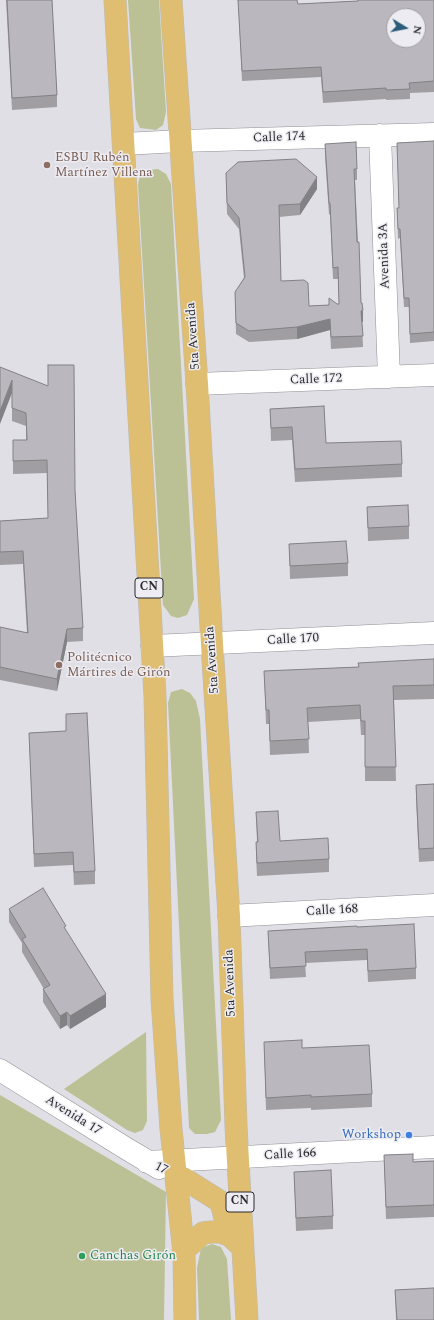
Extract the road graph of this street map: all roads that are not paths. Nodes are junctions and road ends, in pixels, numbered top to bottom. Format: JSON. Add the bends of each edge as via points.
{"nodes":[{"id":1,"x":116,"y":0,"type":"edge"},
{"id":2,"x":171,"y":0,"type":"edge"},
{"id":3,"x":434,"y":134,"type":"edge"},
{"id":4,"x":380,"y":135,"type":"junction"},
{"id":5,"x":180,"y":141,"type":"junction"},
{"id":6,"x":124,"y":144,"type":"junction"},
{"id":7,"x":434,"y":375,"type":"edge"},
{"id":8,"x":389,"y":377,"type":"junction"},
{"id":9,"x":197,"y":384,"type":"junction"},
{"id":10,"x":434,"y":633,"type":"edge"},
{"id":11,"x":212,"y":644,"type":"junction"},
{"id":12,"x":152,"y":646,"type":"junction"},
{"id":13,"x":434,"y":905,"type":"edge"},
{"id":14,"x":229,"y":916,"type":"junction"},
{"id":15,"x":0,"y":1070,"type":"edge"},
{"id":16,"x":434,"y":1147,"type":"edge"},
{"id":17,"x":238,"y":1158,"type":"junction"},
{"id":18,"x":147,"y":1162,"type":"joint"},
{"id":19,"x":175,"y":1168,"type":"junction"},
{"id":20,"x":236,"y":1241,"type":"junction"},
{"id":21,"x":183,"y":1251,"type":"junction"},
{"id":22,"x":185,"y":1320,"type":"edge"},
{"id":23,"x":247,"y":1320,"type":"edge"}],
"edges":[{"from":1,"to":6,"type":"highway","number":"CN"},
{"from":2,"to":5,"type":"highway","name":"5ta Avenida","number":"CN"},
{"from":3,"to":4,"type":"street","name":"Calle 174"},
{"from":4,"to":5,"type":"street","name":"Calle 174"},
{"from":4,"to":8,"type":"street","name":"Avenida 3A"},
{"from":5,"to":6,"type":"street","name":"Calle 174"},
{"from":5,"to":9,"type":"highway","name":"5ta Avenida","number":"CN"},
{"from":6,"to":12,"type":"highway","number":"CN"},
{"from":7,"to":8,"type":"street","name":"Calle 172"},
{"from":8,"to":9,"type":"street","name":"Calle 172"},
{"from":9,"to":11,"type":"highway","name":"5ta Avenida","number":"CN"},
{"from":10,"to":11,"type":"street","name":"Calle 170"},
{"from":11,"to":12,"type":"street","name":"Calle 170"},
{"from":11,"to":14,"type":"highway","name":"5ta Avenida","number":"CN"},
{"from":12,"to":19,"type":"highway","number":"CN","via":[[162,999]]},
{"from":13,"to":14,"type":"street","name":"Calle 168"},
{"from":14,"to":17,"type":"highway","name":"5ta Avenida","number":"CN"},
{"from":15,"to":18,"type":"street","name":"Avenida 17"},
{"from":16,"to":17,"type":"street","name":"Calle 166"},
{"from":17,"to":19,"type":"street","name":"Calle 166"},
{"from":17,"to":20,"type":"highway","name":"5ta Avenida","number":"CN"},
{"from":18,"to":19,"type":"street","name":"Calle 166"},
{"from":19,"to":20,"type":"highway","via":[[184,1178],[221,1202]]},
{"from":19,"to":21,"type":"highway","number":"CN"},
{"from":20,"to":21,"type":"highway","via":[[220,1232],[203,1233]]},
{"from":20,"to":23,"type":"highway","name":"5ta Avenida","number":"CN"},
{"from":21,"to":22,"type":"highway","number":"CN"}]}
